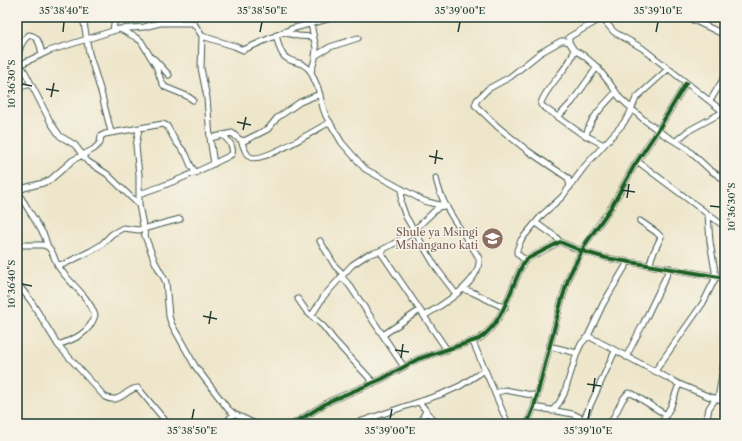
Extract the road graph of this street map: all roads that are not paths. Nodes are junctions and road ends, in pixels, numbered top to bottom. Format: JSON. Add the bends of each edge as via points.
{"nodes":[{"id":1,"x":83,"y":17,"type":"edge"},
{"id":2,"x":115,"y":17,"type":"edge"},
{"id":3,"x":335,"y":17,"type":"edge"},
{"id":4,"x":687,"y":17,"type":"edge"},
{"id":5,"x":603,"y":18,"type":"edge"},
{"id":6,"x":311,"y":24,"type":"junction"},
{"id":7,"x":116,"y":30,"type":"junction"},
{"id":8,"x":283,"y":32,"type":"junction"},
{"id":9,"x":276,"y":35,"type":"junction"},
{"id":10,"x":725,"y":35,"type":"edge"},
{"id":11,"x":202,"y":36,"type":"junction"},
{"id":12,"x":313,"y":37,"type":"junction"},
{"id":13,"x":358,"y":38,"type":"dead end"},
{"id":14,"x":87,"y":39,"type":"junction"},
{"id":15,"x":569,"y":42,"type":"junction"},
{"id":16,"x":574,"y":50,"type":"junction"},
{"id":17,"x":42,"y":54,"type":"junction"},
{"id":18,"x":148,"y":55,"type":"junction"},
{"id":19,"x":315,"y":56,"type":"junction"},
{"id":20,"x":18,"y":65,"type":"edge"},
{"id":21,"x":597,"y":67,"type":"junction"},
{"id":22,"x":668,"y":69,"type":"junction"},
{"id":23,"x":311,"y":72,"type":"junction"},
{"id":24,"x":169,"y":75,"type":"dead end"},
{"id":25,"x":725,"y":76,"type":"edge"},
{"id":26,"x":686,"y":83,"type":"junction"},
{"id":27,"x":31,"y":84,"type":"junction"},
{"id":28,"x":17,"y":88,"type":"edge"},
{"id":29,"x":616,"y":92,"type":"junction"},
{"id":30,"x":320,"y":94,"type":"junction"},
{"id":31,"x":193,"y":100,"type":"dead end"},
{"id":32,"x":710,"y":101,"type":"junction"},
{"id":33,"x":632,"y":108,"type":"junction"},
{"id":34,"x":724,"y":113,"type":"edge"},
{"id":35,"x":558,"y":117,"type":"junction"},
{"id":36,"x":330,"y":122,"type":"junction"},
{"id":37,"x":139,"y":129,"type":"junction"},
{"id":38,"x":658,"y":130,"type":"junction"},
{"id":39,"x":111,"y":132,"type":"junction"},
{"id":40,"x":222,"y":135,"type":"junction"},
{"id":41,"x":586,"y":136,"type":"junction"},
{"id":42,"x":210,"y":138,"type":"junction"},
{"id":43,"x":241,"y":140,"type":"junction"},
{"id":44,"x":676,"y":141,"type":"junction"},
{"id":45,"x":604,"y":145,"type":"junction"},
{"id":46,"x":83,"y":155,"type":"junction"},
{"id":47,"x":637,"y":161,"type":"junction"},
{"id":48,"x":214,"y":164,"type":"junction"},
{"id":49,"x":196,"y":173,"type":"junction"},
{"id":50,"x":436,"y":178,"type":"dead end"},
{"id":51,"x":725,"y":180,"type":"edge"},
{"id":52,"x":570,"y":187,"type":"junction"},
{"id":53,"x":402,"y":189,"type":"junction"},
{"id":54,"x":17,"y":192,"type":"edge"},
{"id":55,"x":139,"y":194,"type":"junction"},
{"id":56,"x":139,"y":205,"type":"junction"},
{"id":57,"x":444,"y":205,"type":"junction"},
{"id":58,"x":708,"y":215,"type":"junction"},
{"id":59,"x":180,"y":219,"type":"dead end"},
{"id":60,"x":640,"y":221,"type":"dead end"},
{"id":61,"x":536,"y":223,"type":"junction"},
{"id":62,"x":725,"y":227,"type":"edge"},
{"id":63,"x":144,"y":229,"type":"junction"},
{"id":64,"x":415,"y":231,"type":"junction"},
{"id":65,"x":320,"y":241,"type":"dead end"},
{"id":66,"x":560,"y":242,"type":"junction"},
{"id":67,"x":17,"y":245,"type":"edge"},
{"id":68,"x":48,"y":246,"type":"junction"},
{"id":69,"x":380,"y":251,"type":"junction"},
{"id":70,"x":582,"y":251,"type":"junction"},
{"id":71,"x":526,"y":260,"type":"junction"},
{"id":72,"x":628,"y":262,"type":"junction"},
{"id":73,"x":57,"y":264,"type":"junction"},
{"id":74,"x":650,"y":264,"type":"junction"},
{"id":75,"x":670,"y":268,"type":"junction"},
{"id":76,"x":342,"y":275,"type":"junction"},
{"id":77,"x":716,"y":277,"type":"junction"},
{"id":78,"x":725,"y":278,"type":"edge"},
{"id":79,"x":17,"y":283,"type":"edge"},
{"id":80,"x":462,"y":288,"type":"junction"},
{"id":81,"x":456,"y":294,"type":"junction"},
{"id":82,"x":298,"y":299,"type":"dead end"},
{"id":83,"x":505,"y":308,"type":"junction"},
{"id":84,"x":420,"y":310,"type":"junction"},
{"id":85,"x":312,"y":316,"type":"junction"},
{"id":86,"x":424,"y":316,"type":"junction"},
{"id":87,"x":383,"y":335,"type":"junction"},
{"id":88,"x":588,"y":336,"type":"junction"},
{"id":89,"x":474,"y":342,"type":"junction"},
{"id":90,"x":58,"y":345,"type":"junction"},
{"id":91,"x":549,"y":346,"type":"junction"},
{"id":92,"x":447,"y":350,"type":"junction"},
{"id":93,"x":615,"y":351,"type":"junction"},
{"id":94,"x":577,"y":353,"type":"junction"},
{"id":95,"x":725,"y":356,"type":"edge"},
{"id":96,"x":626,"y":357,"type":"junction"},
{"id":97,"x":404,"y":367,"type":"junction"},
{"id":98,"x":484,"y":370,"type":"junction"},
{"id":99,"x":655,"y":371,"type":"junction"},
{"id":100,"x":374,"y":383,"type":"junction"},
{"id":101,"x":679,"y":384,"type":"junction"},
{"id":102,"x":495,"y":393,"type":"junction"},
{"id":103,"x":537,"y":396,"type":"junction"},
{"id":104,"x":717,"y":399,"type":"junction"},
{"id":105,"x":725,"y":401,"type":"edge"},
{"id":106,"x":419,"y":402,"type":"junction"},
{"id":107,"x":534,"y":407,"type":"junction"},
{"id":108,"x":426,"y":411,"type":"junction"},
{"id":109,"x":552,"y":411,"type":"junction"},
{"id":110,"x":234,"y":414,"type":"junction"},
{"id":111,"x":666,"y":415,"type":"junction"},
{"id":112,"x":584,"y":419,"type":"junction"},
{"id":113,"x":168,"y":424,"type":"edge"},
{"id":114,"x":203,"y":424,"type":"edge"},
{"id":115,"x":224,"y":424,"type":"edge"},
{"id":116,"x":256,"y":424,"type":"edge"},
{"id":117,"x":293,"y":424,"type":"edge"},
{"id":118,"x":352,"y":424,"type":"edge"},
{"id":119,"x":419,"y":424,"type":"edge"},
{"id":120,"x":437,"y":424,"type":"edge"},
{"id":121,"x":508,"y":424,"type":"edge"},
{"id":122,"x":527,"y":424,"type":"edge"},
{"id":123,"x":593,"y":424,"type":"edge"},
{"id":124,"x":610,"y":424,"type":"edge"},
{"id":125,"x":661,"y":424,"type":"edge"},
{"id":126,"x":706,"y":424,"type":"edge"}],
"edges":[{"from":1,"to":14,"type":"street"},
{"from":2,"to":7,"type":"street"},
{"from":3,"to":6,"type":"street"},
{"from":4,"to":10,"type":"street"},
{"from":5,"to":15,"type":"street","via":[[570,36]]},
{"from":5,"to":22,"type":"street","via":[[614,32],[642,48]]},
{"from":6,"to":8,"type":"street"},
{"from":6,"to":12,"type":"street"},
{"from":7,"to":11,"type":"street","via":[[160,23],[192,23]]},
{"from":7,"to":14,"type":"street"},
{"from":7,"to":18,"type":"street","via":[[139,39]]},
{"from":8,"to":9,"type":"street"},
{"from":8,"to":12,"type":"street"},
{"from":9,"to":11,"type":"street","via":[[243,50]]},
{"from":9,"to":23,"type":"street","via":[[285,57],[303,64]]},
{"from":11,"to":42,"type":"street","via":[[201,59]]},
{"from":12,"to":19,"type":"street"},
{"from":13,"to":19,"type":"street","via":[[330,47]]},
{"from":14,"to":17,"type":"street"},
{"from":14,"to":39,"type":"street"},
{"from":15,"to":16,"type":"street"},
{"from":15,"to":52,"type":"street","via":[[561,42],[536,56],[510,77],[488,90],[477,100],[476,105],[528,151],[568,178]]},
{"from":16,"to":21,"type":"street"},
{"from":16,"to":35,"type":"street","via":[[573,56],[541,101],[541,105]]},
{"from":17,"to":20,"type":"street"},
{"from":17,"to":20,"type":"street","via":[[38,39],[29,35],[18,51]]},
{"from":18,"to":24,"type":"street"},
{"from":18,"to":31,"type":"street","via":[[165,87]]},
{"from":19,"to":23,"type":"street"},
{"from":20,"to":27,"type":"street"},
{"from":21,"to":29,"type":"street"},
{"from":21,"to":35,"type":"street"},
{"from":22,"to":26,"type":"street"},
{"from":22,"to":33,"type":"street","via":[[636,98]]},
{"from":23,"to":30,"type":"street"},
{"from":25,"to":32,"type":"street"},
{"from":26,"to":32,"type":"street"},
{"from":26,"to":38,"type":"street"},
{"from":27,"to":28,"type":"street"},
{"from":27,"to":46,"type":"street","via":[[54,129],[75,145]]},
{"from":29,"to":33,"type":"street"},
{"from":29,"to":41,"type":"street","via":[[591,123]]},
{"from":30,"to":36,"type":"street","via":[[322,108]]},
{"from":30,"to":43,"type":"street","via":[[296,105],[277,118],[266,130],[244,141]]},
{"from":32,"to":34,"type":"street"},
{"from":33,"to":38,"type":"street"},
{"from":33,"to":45,"type":"street"},
{"from":34,"to":44,"type":"street"},
{"from":35,"to":41,"type":"street"},
{"from":36,"to":43,"type":"street","via":[[261,158],[251,157]]},
{"from":36,"to":53,"type":"street","via":[[342,143],[365,168]]},
{"from":37,"to":39,"type":"street"},
{"from":37,"to":49,"type":"street","via":[[166,124]]},
{"from":37,"to":55,"type":"street","via":[[136,150]]},
{"from":38,"to":44,"type":"street"},
{"from":38,"to":47,"type":"street"},
{"from":39,"to":46,"type":"street","via":[[101,136],[98,146]]},
{"from":40,"to":42,"type":"street"},
{"from":40,"to":43,"type":"street","via":[[233,133]]},
{"from":40,"to":48,"type":"street","via":[[230,142],[233,151]]},
{"from":41,"to":45,"type":"street"},
{"from":42,"to":48,"type":"street"},
{"from":44,"to":51,"type":"street"},
{"from":45,"to":52,"type":"street"},
{"from":46,"to":54,"type":"street","via":[[73,160],[50,180]]},
{"from":46,"to":56,"type":"street"},
{"from":47,"to":58,"type":"street"},
{"from":47,"to":70,"type":"street","via":[[612,206]]},
{"from":48,"to":49,"type":"street"},
{"from":49,"to":55,"type":"street"},
{"from":50,"to":57,"type":"street"},
{"from":52,"to":61,"type":"street"},
{"from":53,"to":57,"type":"street","via":[[424,201]]},
{"from":53,"to":64,"type":"street","via":[[402,208]]},
{"from":54,"to":68,"type":"street"},
{"from":55,"to":56,"type":"street"},
{"from":56,"to":63,"type":"street"},
{"from":57,"to":64,"type":"street"},
{"from":57,"to":80,"type":"street","via":[[479,258],[478,269]]},
{"from":58,"to":62,"type":"street"},
{"from":58,"to":77,"type":"street"},
{"from":59,"to":63,"type":"street"},
{"from":60,"to":74,"type":"street","via":[[661,237]]},
{"from":61,"to":66,"type":"street"},
{"from":61,"to":71,"type":"street","via":[[521,240],[517,250],[518,256]]},
{"from":63,"to":73,"type":"street","via":[[120,230],[91,251],[64,264]]},
{"from":63,"to":110,"type":"street","via":[[155,262],[166,282],[169,316],[188,356],[202,378]]},
{"from":64,"to":69,"type":"street"},
{"from":64,"to":81,"type":"street","via":[[437,269]]},
{"from":65,"to":76,"type":"street"},
{"from":66,"to":70,"type":"street"},
{"from":66,"to":71,"type":"street"},
{"from":67,"to":68,"type":"street"},
{"from":68,"to":73,"type":"street"},
{"from":69,"to":76,"type":"street","via":[[359,260]]},
{"from":69,"to":84,"type":"street"},
{"from":70,"to":72,"type":"street"},
{"from":70,"to":91,"type":"street","via":[[570,276]]},
{"from":71,"to":83,"type":"street"},
{"from":72,"to":74,"type":"street"},
{"from":72,"to":88,"type":"street","via":[[603,304]]},
{"from":73,"to":90,"type":"street","via":[[84,296],[95,315],[83,334]]},
{"from":74,"to":75,"type":"street"},
{"from":75,"to":77,"type":"street"},
{"from":75,"to":96,"type":"street"},
{"from":76,"to":85,"type":"street","via":[[324,296]]},
{"from":76,"to":87,"type":"street"},
{"from":77,"to":78,"type":"street"},
{"from":77,"to":99,"type":"street","via":[[696,314]]},
{"from":79,"to":90,"type":"street"},
{"from":80,"to":81,"type":"street"},
{"from":80,"to":83,"type":"street"},
{"from":81,"to":86,"type":"street"},
{"from":82,"to":85,"type":"street"},
{"from":83,"to":89,"type":"street","via":[[485,336]]},
{"from":84,"to":86,"type":"street"},
{"from":84,"to":87,"type":"street"},
{"from":85,"to":100,"type":"street"},
{"from":86,"to":92,"type":"street"},
{"from":87,"to":97,"type":"street"},
{"from":88,"to":93,"type":"street"},
{"from":88,"to":94,"type":"street"},
{"from":89,"to":92,"type":"street"},
{"from":89,"to":98,"type":"street"},
{"from":90,"to":113,"type":"street","via":[[105,397],[115,399],[138,388]]},
{"from":91,"to":94,"type":"street"},
{"from":91,"to":103,"type":"street"},
{"from":92,"to":97,"type":"street","via":[[418,359]]},
{"from":93,"to":96,"type":"street"},
{"from":93,"to":112,"type":"street"},
{"from":94,"to":109,"type":"street","via":[[564,394]]},
{"from":95,"to":104,"type":"street"},
{"from":96,"to":99,"type":"street"},
{"from":97,"to":100,"type":"street"},
{"from":98,"to":102,"type":"street"},
{"from":98,"to":106,"type":"street","via":[[460,386]]},
{"from":99,"to":101,"type":"street"},
{"from":100,"to":117,"type":"street","via":[[330,401]]},
{"from":101,"to":104,"type":"street"},
{"from":101,"to":111,"type":"street"},
{"from":102,"to":103,"type":"street","via":[[505,390]]},
{"from":102,"to":121,"type":"street"},
{"from":103,"to":107,"type":"street"},
{"from":104,"to":105,"type":"street"},
{"from":104,"to":126,"type":"street","via":[[709,408]]},
{"from":106,"to":108,"type":"street"},
{"from":106,"to":118,"type":"street"},
{"from":107,"to":109,"type":"street"},
{"from":107,"to":122,"type":"street"},
{"from":108,"to":119,"type":"street"},
{"from":108,"to":120,"type":"street"},
{"from":109,"to":112,"type":"street"},
{"from":110,"to":115,"type":"street"},
{"from":110,"to":116,"type":"street"},
{"from":111,"to":124,"type":"street","via":[[628,393]]},
{"from":111,"to":125,"type":"street"},
{"from":112,"to":123,"type":"street"},
{"from":114,"to":115,"type":"street"}]}
